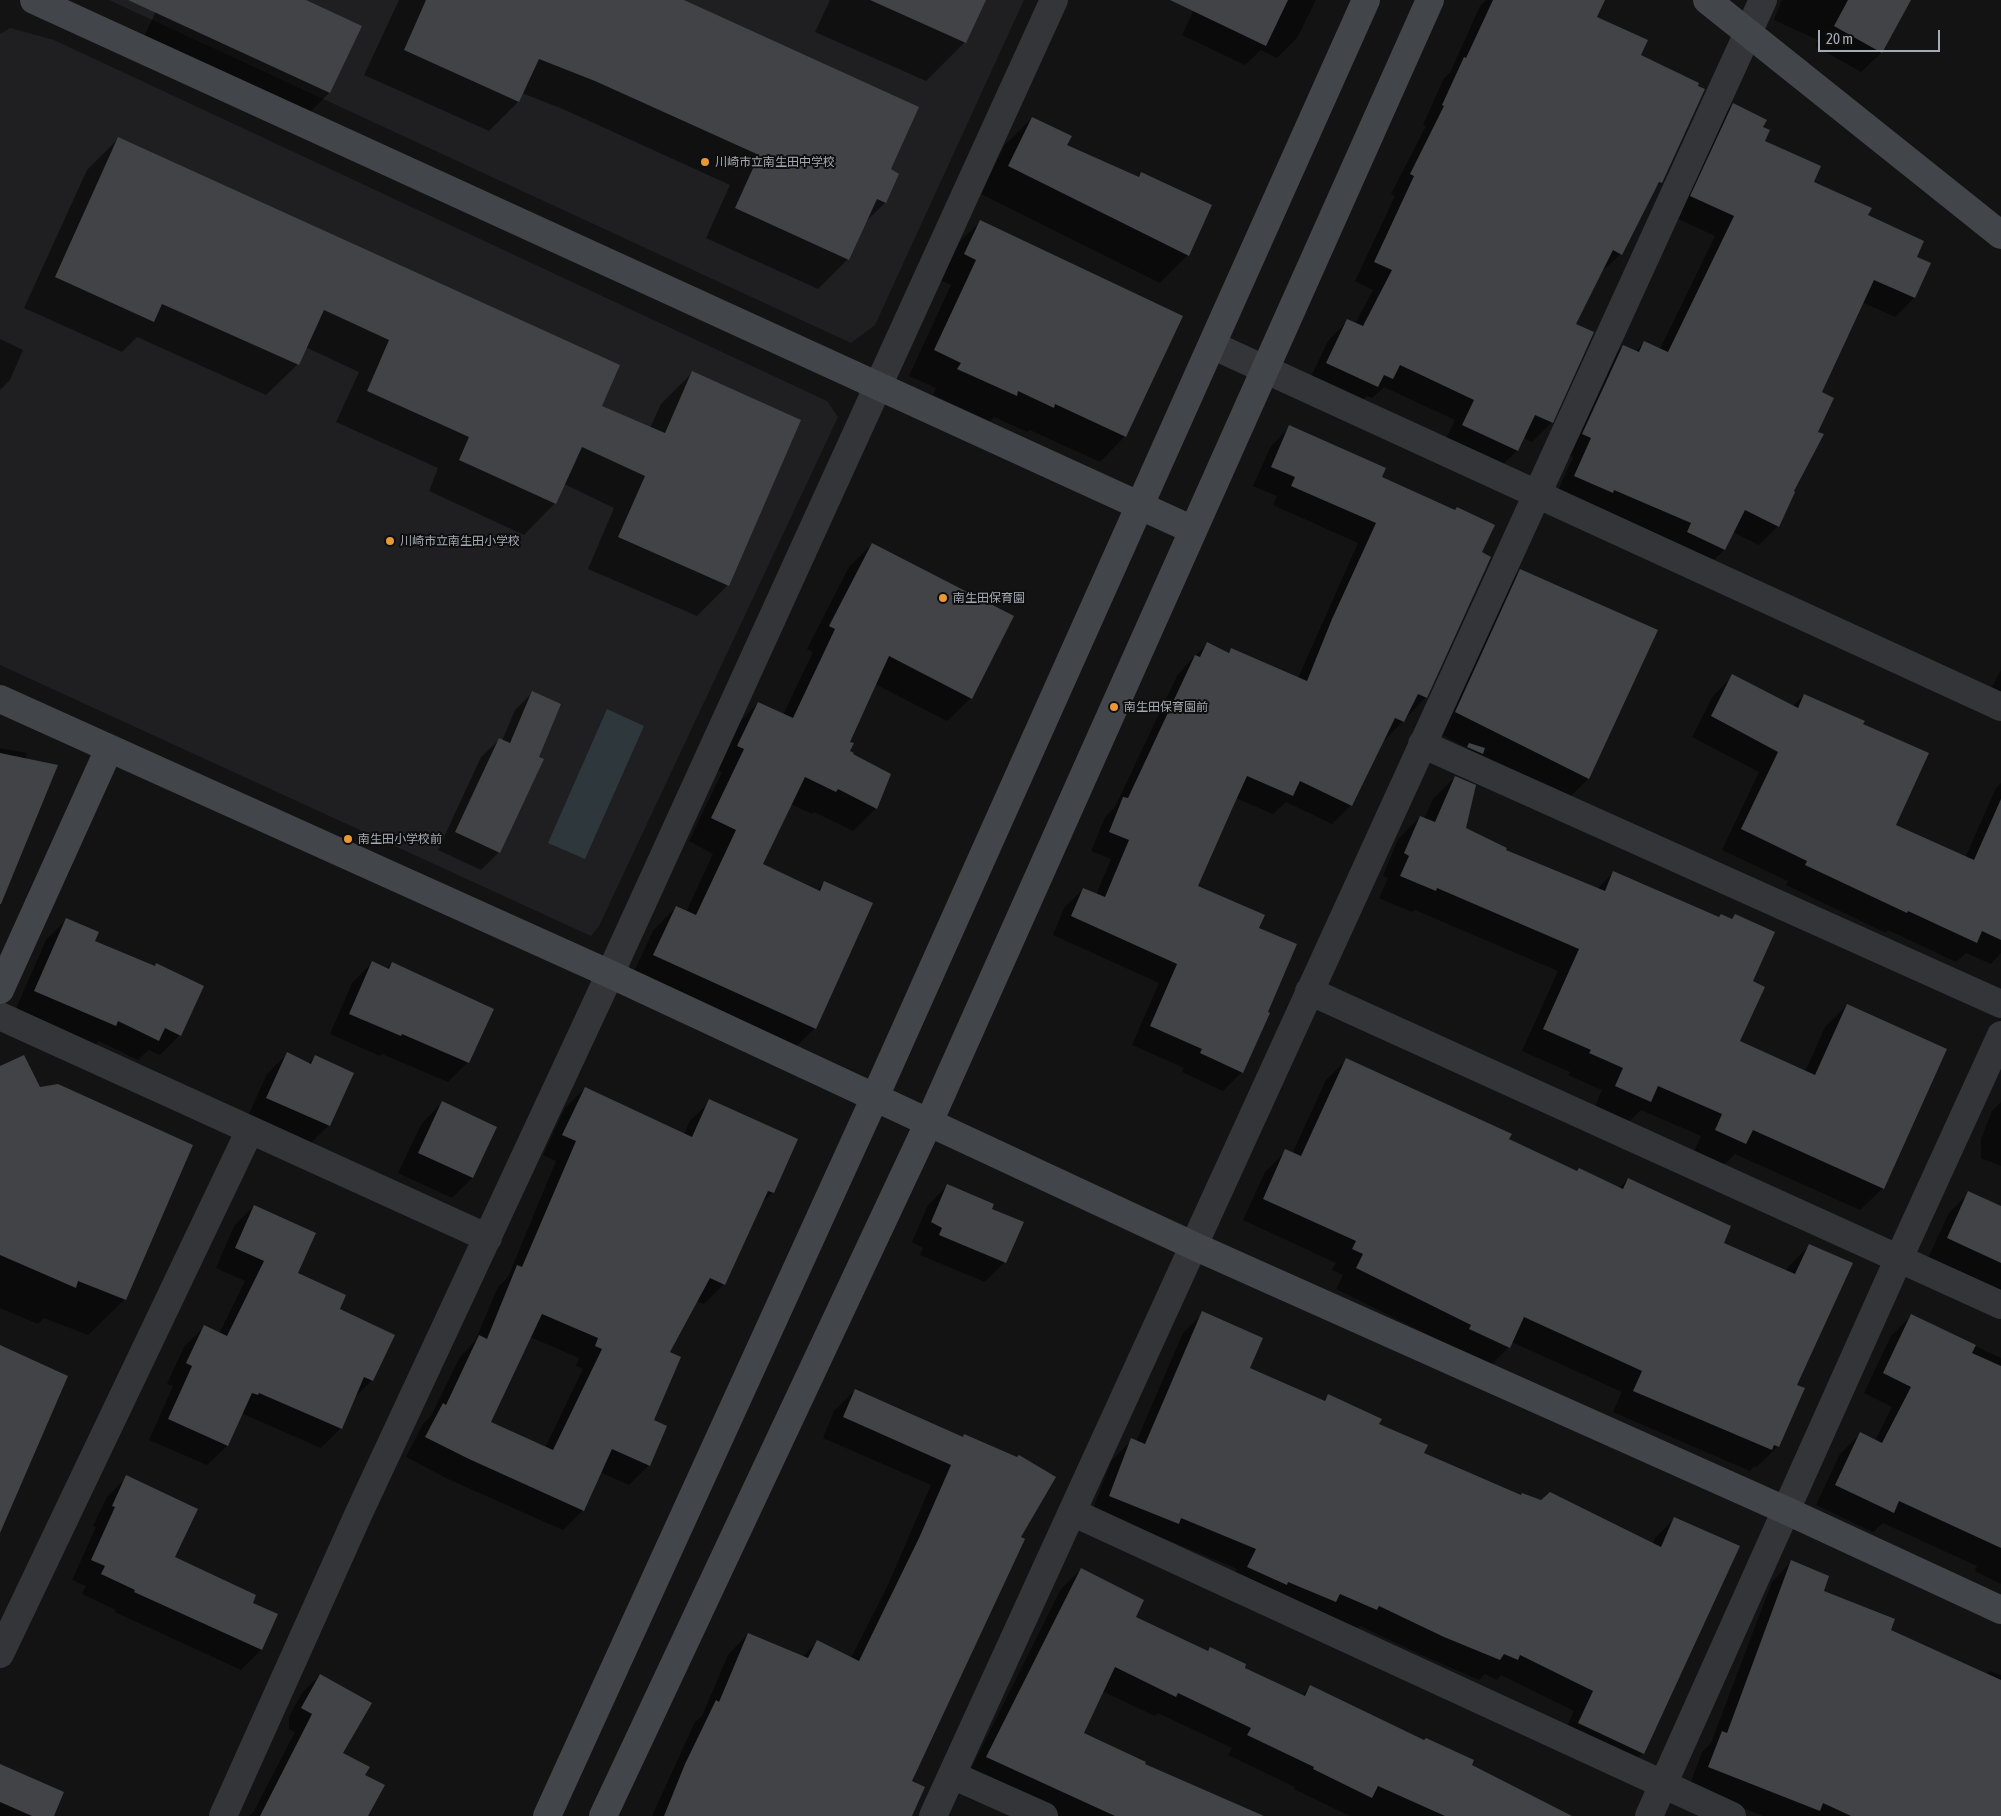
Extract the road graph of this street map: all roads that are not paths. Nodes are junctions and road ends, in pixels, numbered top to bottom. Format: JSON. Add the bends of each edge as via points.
{"nodes":[{"id":1,"x":34,"y":0,"type":"edge"},
{"id":2,"x":1054,"y":0,"type":"edge"},
{"id":3,"x":1366,"y":0,"type":"edge"},
{"id":4,"x":1430,"y":0,"type":"edge"},
{"id":5,"x":1708,"y":0,"type":"edge"},
{"id":6,"x":1763,"y":0,"type":"edge"},
{"id":7,"x":1748,"y":32,"type":"junction"},
{"id":8,"x":2001,"y":235,"type":"edge"},
{"id":9,"x":1212,"y":345,"type":"junction"},
{"id":10,"x":1264,"y":370,"type":"junction"},
{"id":11,"x":877,"y":386,"type":"junction"},
{"id":12,"x":1536,"y":494,"type":"junction"},
{"id":13,"x":1140,"y":505,"type":"junction"},
{"id":14,"x":1193,"y":530,"type":"junction"},
{"id":15,"x":0,"y":699,"type":"edge"},
{"id":16,"x":2001,"y":707,"type":"edge"},
{"id":17,"x":1422,"y":744,"type":"junction"},
{"id":18,"x":109,"y":749,"type":"junction"},
{"id":19,"x":610,"y":974,"type":"junction"},
{"id":20,"x":0,"y":990,"type":"edge"},
{"id":21,"x":1309,"y":991,"type":"junction"},
{"id":22,"x":2001,"y":1004,"type":"edge"},
{"id":23,"x":0,"y":1016,"type":"edge"},
{"id":24,"x":2001,"y":1035,"type":"edge"},
{"id":25,"x":875,"y":1097,"type":"junction"},
{"id":26,"x":929,"y":1122,"type":"junction"},
{"id":27,"x":250,"y":1130,"type":"junction"},
{"id":28,"x":488,"y":1238,"type":"junction"},
{"id":29,"x":1194,"y":1246,"type":"junction"},
{"id":30,"x":1899,"y":1258,"type":"junction"},
{"id":31,"x":2001,"y":1305,"type":"edge"},
{"id":32,"x":1785,"y":1510,"type":"junction"},
{"id":33,"x":1072,"y":1512,"type":"junction"},
{"id":34,"x":2001,"y":1610,"type":"edge"},
{"id":35,"x":0,"y":1654,"type":"edge"},
{"id":36,"x":952,"y":1775,"type":"junction"},
{"id":37,"x":1663,"y":1784,"type":"junction"},
{"id":38,"x":223,"y":1816,"type":"edge"},
{"id":39,"x":547,"y":1816,"type":"edge"},
{"id":40,"x":603,"y":1816,"type":"edge"},
{"id":41,"x":933,"y":1816,"type":"edge"},
{"id":42,"x":1044,"y":1816,"type":"edge"},
{"id":43,"x":1649,"y":1816,"type":"edge"},
{"id":44,"x":1732,"y":1816,"type":"edge"}],
"edges":[{"from":1,"to":11,"type":"street"},
{"from":2,"to":11,"type":"street"},
{"from":3,"to":9,"type":"street"},
{"from":4,"to":10,"type":"street"},
{"from":5,"to":7,"type":"street"},
{"from":6,"to":7,"type":"street"},
{"from":7,"to":8,"type":"street"},
{"from":7,"to":12,"type":"street"},
{"from":9,"to":10,"type":"street"},
{"from":9,"to":13,"type":"street"},
{"from":10,"to":12,"type":"street"},
{"from":10,"to":14,"type":"street"},
{"from":11,"to":13,"type":"street"},
{"from":11,"to":19,"type":"street"},
{"from":12,"to":16,"type":"street"},
{"from":12,"to":17,"type":"street"},
{"from":13,"to":14,"type":"street"},
{"from":13,"to":25,"type":"street"},
{"from":14,"to":26,"type":"street"},
{"from":15,"to":18,"type":"street"},
{"from":17,"to":21,"type":"street"},
{"from":17,"to":22,"type":"street"},
{"from":18,"to":19,"type":"street"},
{"from":18,"to":20,"type":"street"},
{"from":19,"to":25,"type":"street"},
{"from":19,"to":28,"type":"street"},
{"from":21,"to":29,"type":"street"},
{"from":21,"to":30,"type":"street"},
{"from":23,"to":27,"type":"street"},
{"from":24,"to":30,"type":"street"},
{"from":25,"to":26,"type":"street"},
{"from":25,"to":39,"type":"street"},
{"from":26,"to":29,"type":"street"},
{"from":26,"to":40,"type":"street"},
{"from":27,"to":28,"type":"street"},
{"from":27,"to":35,"type":"street"},
{"from":28,"to":38,"type":"street","via":[[358,1514]]},
{"from":29,"to":32,"type":"street"},
{"from":29,"to":33,"type":"street"},
{"from":30,"to":31,"type":"street"},
{"from":30,"to":32,"type":"street"},
{"from":32,"to":34,"type":"street"},
{"from":32,"to":37,"type":"street"},
{"from":33,"to":36,"type":"street"},
{"from":33,"to":37,"type":"street"},
{"from":36,"to":41,"type":"street"},
{"from":36,"to":42,"type":"street"},
{"from":37,"to":43,"type":"street"},
{"from":37,"to":44,"type":"street"}]}
